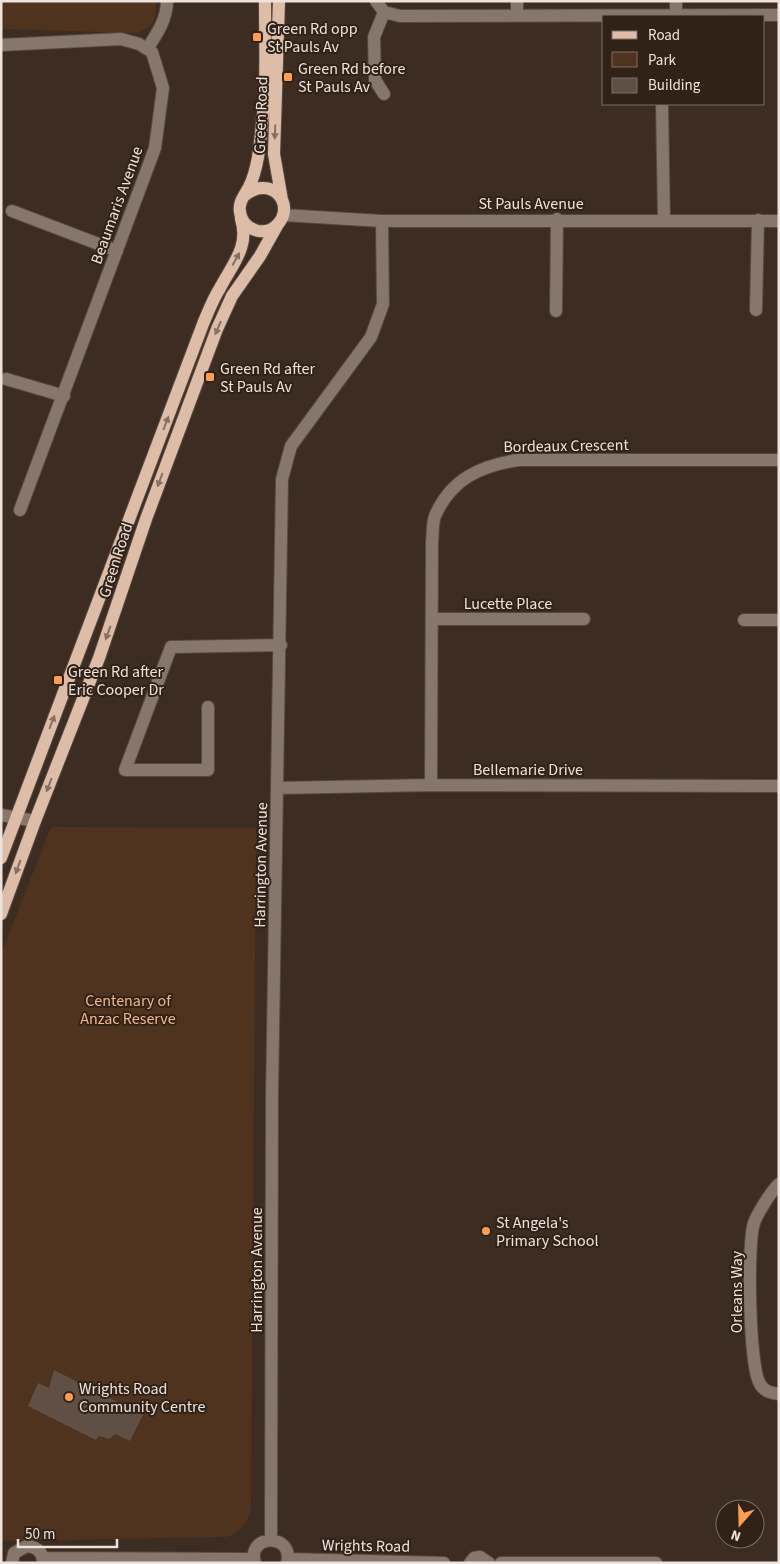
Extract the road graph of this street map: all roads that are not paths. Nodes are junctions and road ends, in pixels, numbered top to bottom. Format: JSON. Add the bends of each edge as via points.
{"nodes":[{"id":1,"x":167,"y":1,"type":"edge"},
{"id":2,"x":265,"y":1,"type":"edge"},
{"id":3,"x":279,"y":1,"type":"edge"},
{"id":4,"x":376,"y":1,"type":"edge"},
{"id":5,"x":517,"y":1,"type":"edge"},
{"id":6,"x":676,"y":8,"type":"edge"},
{"id":7,"x":384,"y":12,"type":"junction"},
{"id":8,"x":517,"y":15,"type":"junction"},
{"id":9,"x":661,"y":15,"type":"edge"},
{"id":10,"x":779,"y":15,"type":"edge"},
{"id":11,"x":1,"y":45,"type":"edge"},
{"id":12,"x":147,"y":49,"type":"junction"},
{"id":13,"x":384,"y":94,"type":"dead end"},
{"id":14,"x":662,"y":105,"type":"edge"},
{"id":15,"x":244,"y":196,"type":"junction"},
{"id":16,"x":282,"y":200,"type":"junction"},
{"id":17,"x":12,"y":211,"type":"dead end"},
{"id":18,"x":241,"y":218,"type":"junction"},
{"id":19,"x":557,"y":219,"type":"junction"},
{"id":20,"x":664,"y":219,"type":"junction"},
{"id":21,"x":281,"y":220,"type":"junction"},
{"id":22,"x":758,"y":220,"type":"junction"},
{"id":23,"x":382,"y":221,"type":"junction"},
{"id":24,"x":779,"y":221,"type":"edge"},
{"id":25,"x":117,"y":251,"type":"junction"},
{"id":26,"x":756,"y":310,"type":"dead end"},
{"id":27,"x":556,"y":311,"type":"dead end"},
{"id":28,"x":6,"y":379,"type":"dead end"},
{"id":29,"x":64,"y":396,"type":"junction"},
{"id":30,"x":779,"y":460,"type":"edge"},
{"id":31,"x":20,"y":510,"type":"dead end"},
{"id":32,"x":432,"y":619,"type":"junction"},
{"id":33,"x":584,"y":619,"type":"dead end"},
{"id":34,"x":744,"y":620,"type":"dead end"},
{"id":35,"x":779,"y":620,"type":"edge"},
{"id":36,"x":281,"y":646,"type":"junction"},
{"id":37,"x":208,"y":707,"type":"dead end"},
{"id":38,"x":431,"y":785,"type":"junction"},
{"id":39,"x":779,"y":786,"type":"edge"},
{"id":40,"x":278,"y":788,"type":"junction"},
{"id":41,"x":1,"y":814,"type":"edge"},
{"id":42,"x":17,"y":817,"type":"junction"},
{"id":43,"x":35,"y":821,"type":"junction"},
{"id":44,"x":1,"y":858,"type":"edge"},
{"id":45,"x":1,"y":914,"type":"edge"},
{"id":46,"x":779,"y":1184,"type":"edge"},
{"id":47,"x":779,"y":1394,"type":"edge"},
{"id":48,"x":271,"y":1539,"type":"junction"},
{"id":49,"x":9,"y":1560,"type":"edge"},
{"id":50,"x":43,"y":1560,"type":"edge"},
{"id":51,"x":254,"y":1561,"type":"edge"},
{"id":52,"x":287,"y":1561,"type":"edge"},
{"id":53,"x":444,"y":1563,"type":"edge"},
{"id":54,"x":470,"y":1563,"type":"edge"},
{"id":55,"x":488,"y":1563,"type":"edge"},
{"id":56,"x":501,"y":1563,"type":"edge"},
{"id":57,"x":547,"y":1563,"type":"edge"},
{"id":58,"x":656,"y":1563,"type":"edge"}],
"edges":[{"from":1,"to":12,"type":"street","via":[[159,32]]},
{"from":2,"to":15,"type":"main road","name":"Green Road","via":[[262,123],[250,185]]},
{"from":3,"to":16,"type":"main road","name":"Green Road","one_way":true,"via":[[274,154]]},
{"from":4,"to":7,"type":"street"},
{"from":5,"to":8,"type":"street"},
{"from":6,"to":9,"type":"street"},
{"from":6,"to":10,"type":"street"},
{"from":7,"to":8,"type":"street","via":[[400,16]]},
{"from":7,"to":13,"type":"street","via":[[374,37],[375,80]]},
{"from":8,"to":9,"type":"street"},
{"from":11,"to":12,"type":"street","via":[[121,39]]},
{"from":12,"to":25,"type":"street","name":"Beaumaris Avenue","via":[[152,52],[163,88],[155,148]]},
{"from":14,"to":20,"type":"street"},
{"from":15,"to":16,"type":"main road","via":[[251,189],[260,187],[277,193]]},
{"from":15,"to":18,"type":"main road","via":[[239,209]]},
{"from":16,"to":21,"type":"main road"},
{"from":17,"to":25,"type":"street"},
{"from":18,"to":21,"type":"main road","via":[[246,226],[256,231],[271,229]]},
{"from":42,"to":18,"type":"main road","name":"Green Road","one_way":true,"via":[[203,324],[242,248],[244,229]]},
{"from":19,"to":20,"type":"street","name":"St Pauls Avenue"},
{"from":19,"to":23,"type":"street","name":"St Pauls Avenue"},
{"from":19,"to":27,"type":"street"},
{"from":20,"to":22,"type":"street","name":"St Pauls Avenue"},
{"from":21,"to":23,"type":"street","name":"St Pauls Avenue"},
{"from":21,"to":43,"type":"main road","name":"Green Road","one_way":true,"via":[[232,296],[217,329],[146,519],[99,658]]},
{"from":22,"to":24,"type":"street","name":"St Pauls Avenue"},
{"from":22,"to":26,"type":"street"},
{"from":23,"to":36,"type":"street","name":"Harrington Avenue","via":[[382,304],[371,337],[291,446],[282,479]]},
{"from":25,"to":29,"type":"street","name":"Beaumaris Avenue"},
{"from":28,"to":29,"type":"street"},
{"from":29,"to":31,"type":"street","name":"Beaumaris Avenue"},
{"from":30,"to":32,"type":"street","name":"Bordeaux Crescent","via":[[518,460],[492,464],[471,473],[454,488],[435,518]]},
{"from":32,"to":33,"type":"street","name":"Lucette Place"},
{"from":32,"to":38,"type":"street","name":"Bordeaux Crescent"},
{"from":34,"to":35,"type":"street"},
{"from":36,"to":37,"type":"street","via":[[171,648],[125,770],[208,770]]},
{"from":36,"to":40,"type":"street","name":"Harrington Avenue"},
{"from":38,"to":39,"type":"street","name":"Bellemarie Drive"},
{"from":38,"to":40,"type":"street","name":"Bellemarie Drive"},
{"from":40,"to":48,"type":"street","name":"Harrington Avenue","via":[[272,1094]]},
{"from":41,"to":42,"type":"street"},
{"from":42,"to":43,"type":"street"},
{"from":42,"to":44,"type":"main road","name":"Green Road"},
{"from":43,"to":45,"type":"main road","name":"Green Road","one_way":true},
{"from":46,"to":47,"type":"street","name":"Orleans Way","via":[[754,1223],[750,1267],[758,1382],[766,1391]]},
{"from":48,"to":51,"type":"street","via":[[259,1543]]},
{"from":48,"to":52,"type":"street","via":[[284,1545]]},
{"from":49,"to":50,"type":"street","via":[[18,1549],[27,1546],[37,1549]]},
{"from":50,"to":51,"type":"street"},
{"from":52,"to":53,"type":"street","name":"Wrights Road"},
{"from":54,"to":55,"type":"street","via":[[480,1557]]},
{"from":56,"to":57,"type":"street"},
{"from":57,"to":58,"type":"street"}]}
